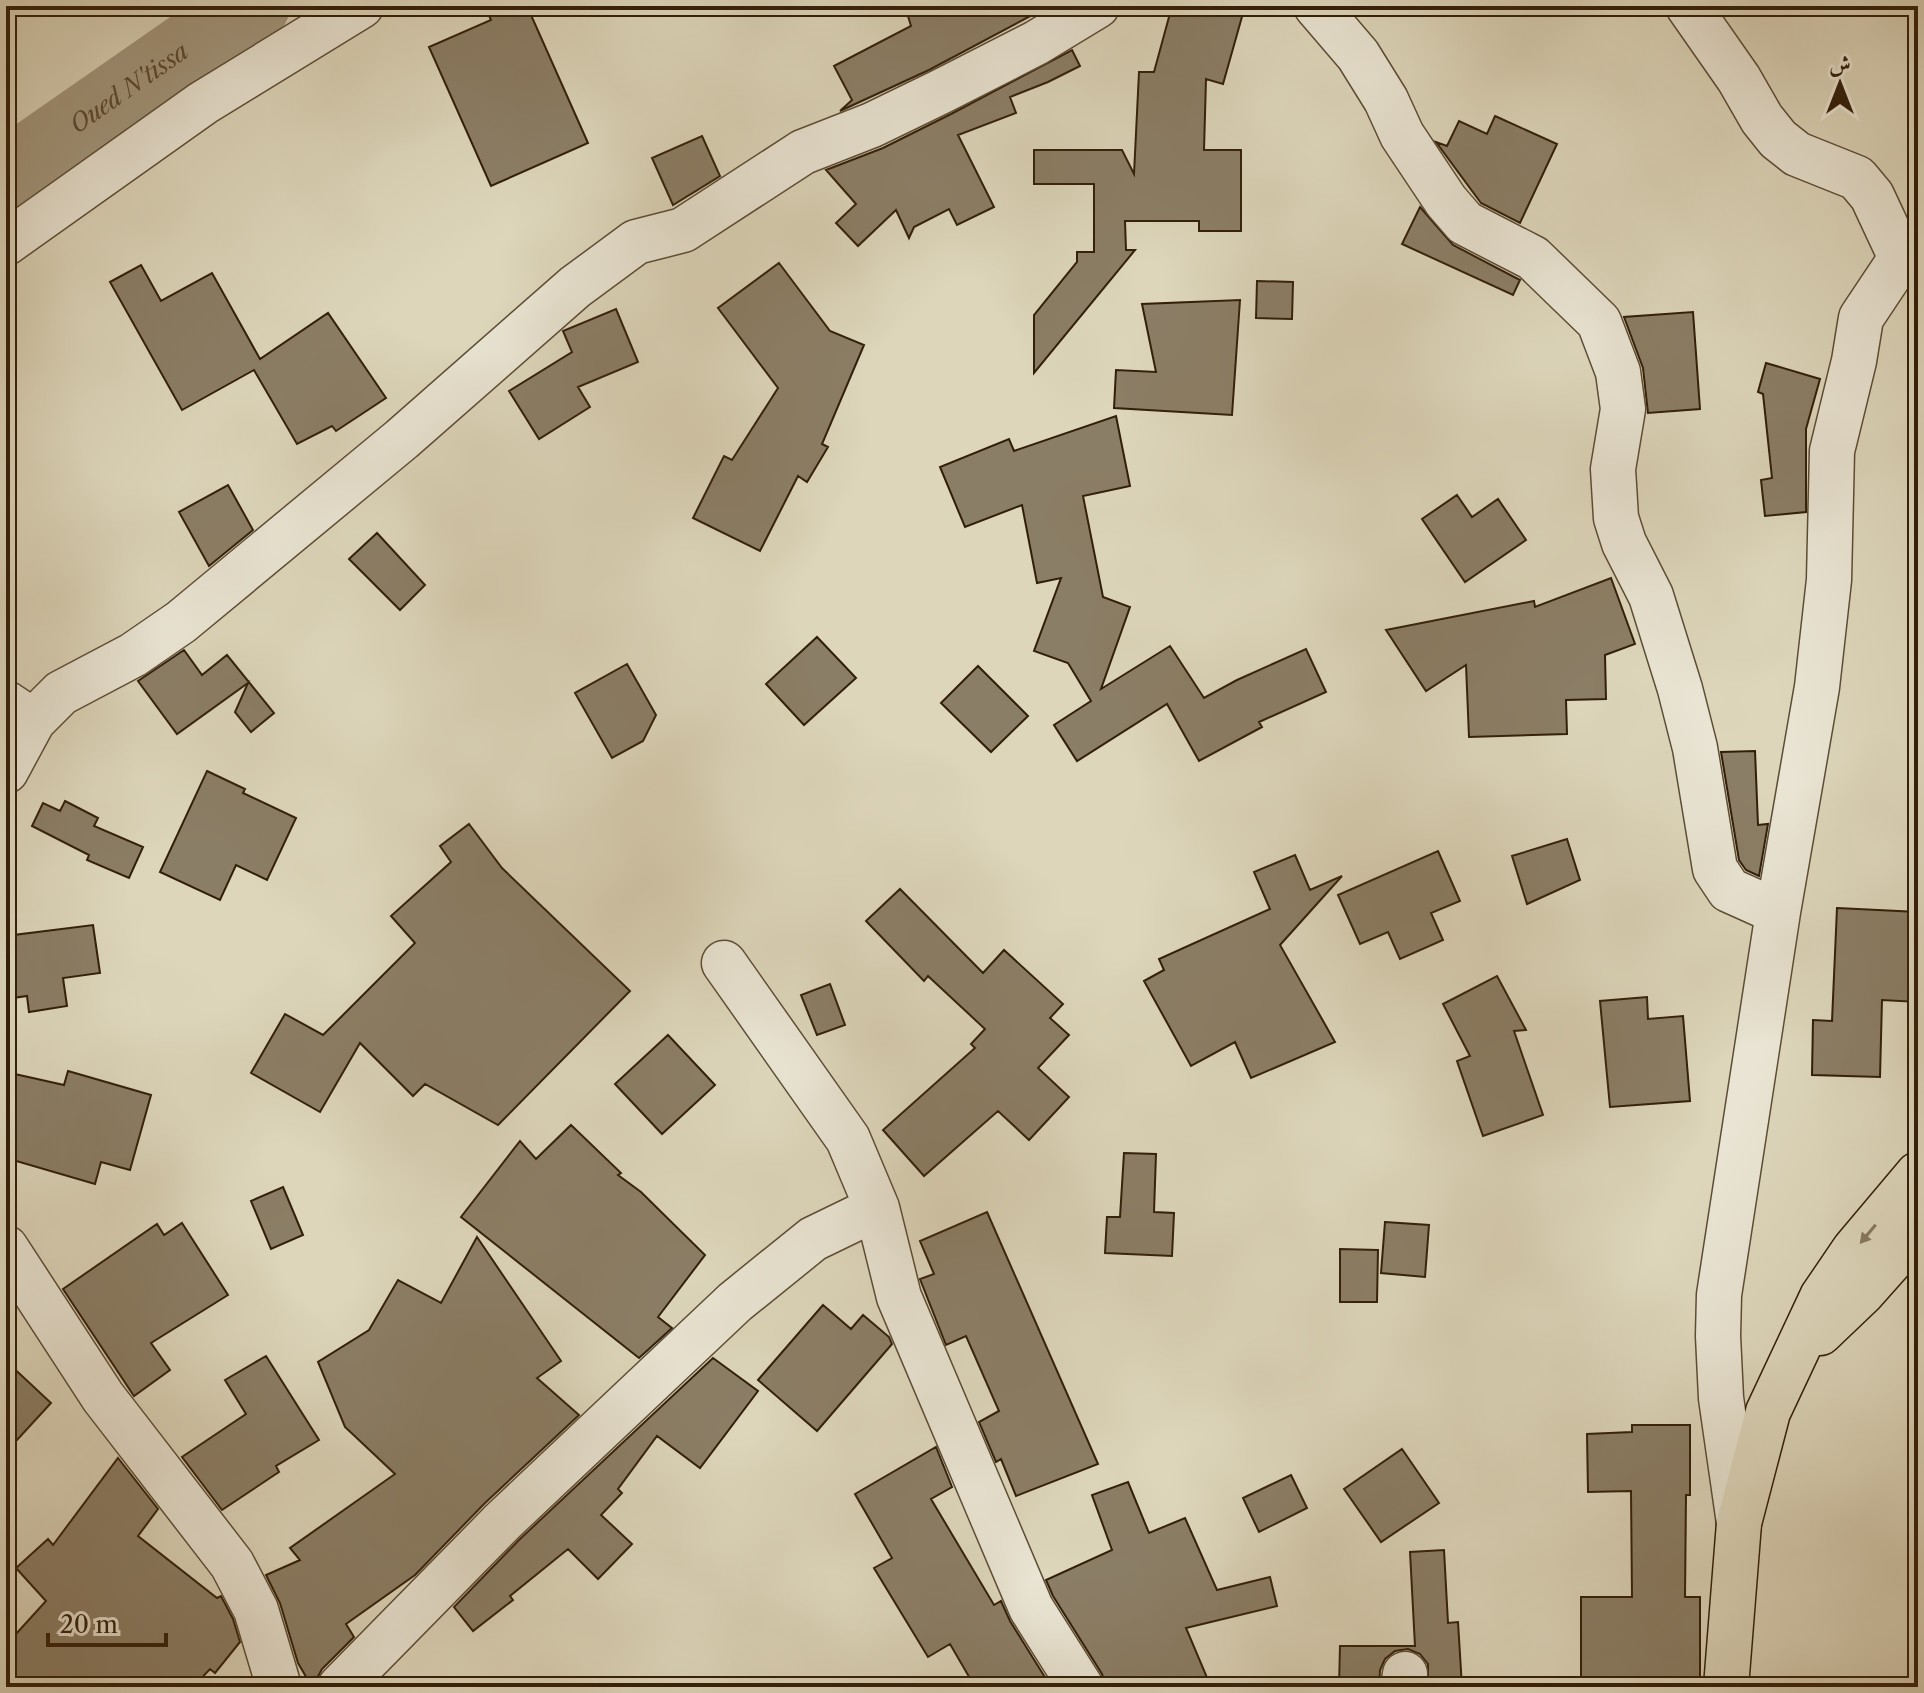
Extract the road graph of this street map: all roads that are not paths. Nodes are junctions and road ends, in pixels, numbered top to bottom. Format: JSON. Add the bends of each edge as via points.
{"nodes":[{"id":1,"x":361,"y":6,"type":"edge"},
{"id":2,"x":1097,"y":6,"type":"edge"},
{"id":3,"x":1316,"y":6,"type":"edge"},
{"id":4,"x":1688,"y":6,"type":"edge"},
{"id":5,"x":6,"y":243,"type":"edge"},
{"id":6,"x":1910,"y":252,"type":"edge"},
{"id":7,"x":20,"y":712,"type":"edge"},
{"id":8,"x":6,"y":771,"type":"edge"},
{"id":9,"x":1778,"y":912,"type":"junction"},
{"id":10,"x":724,"y":963,"type":"dead end"},
{"id":11,"x":1918,"y":1174,"type":"edge"},
{"id":12,"x":877,"y":1208,"type":"junction"},
{"id":13,"x":1918,"y":1230,"type":"edge"},
{"id":14,"x":6,"y":1248,"type":"edge"},
{"id":15,"x":1793,"y":1355,"type":"junction"},
{"id":16,"x":1739,"y":1523,"type":"junction"},
{"id":17,"x":279,"y":1687,"type":"edge"},
{"id":18,"x":340,"y":1687,"type":"edge"},
{"id":19,"x":1081,"y":1687,"type":"edge"},
{"id":20,"x":1726,"y":1687,"type":"edge"}],
"edges":[{"from":1,"to":5,"type":"street","via":[[203,103]]},
{"from":2,"to":7,"type":"street","via":[[940,92],[803,152],[683,230],[636,242],[617,254],[181,622],[133,655]]},
{"from":3,"to":9,"type":"street","via":[[1358,55],[1415,155],[1465,223],[1533,258],[1599,322],[1618,372],[1623,409],[1613,469],[1616,518],[1651,596],[1680,689],[1715,869],[1729,890]]},
{"from":4,"to":6,"type":"street","via":[[1778,139],[1797,154],[1857,178]]},
{"from":6,"to":9,"type":"street","via":[[1861,318],[1832,451],[1829,580],[1817,687]]},
{"from":7,"to":8,"type":"street"},
{"from":9,"to":16,"type":"street","via":[[1719,1295],[1721,1398]]},
{"from":10,"to":12,"type":"street","via":[[848,1139]]},
{"from":11,"to":15,"type":"main road","one_way":true,"via":[[1854,1250],[1822,1297]]},
{"from":12,"to":18,"type":"street","via":[[813,1239],[735,1302],[503,1521]]},
{"from":12,"to":19,"type":"street","via":[[899,1297],[1031,1608]]},
{"from":13,"to":15,"type":"main road","via":[[1830,1325]]},
{"from":14,"to":17,"type":"street","via":[[103,1397],[232,1564],[256,1610]]},
{"from":15,"to":16,"type":"main road","via":[[1768,1412]]},
{"from":16,"to":20,"type":"main road"}]}
